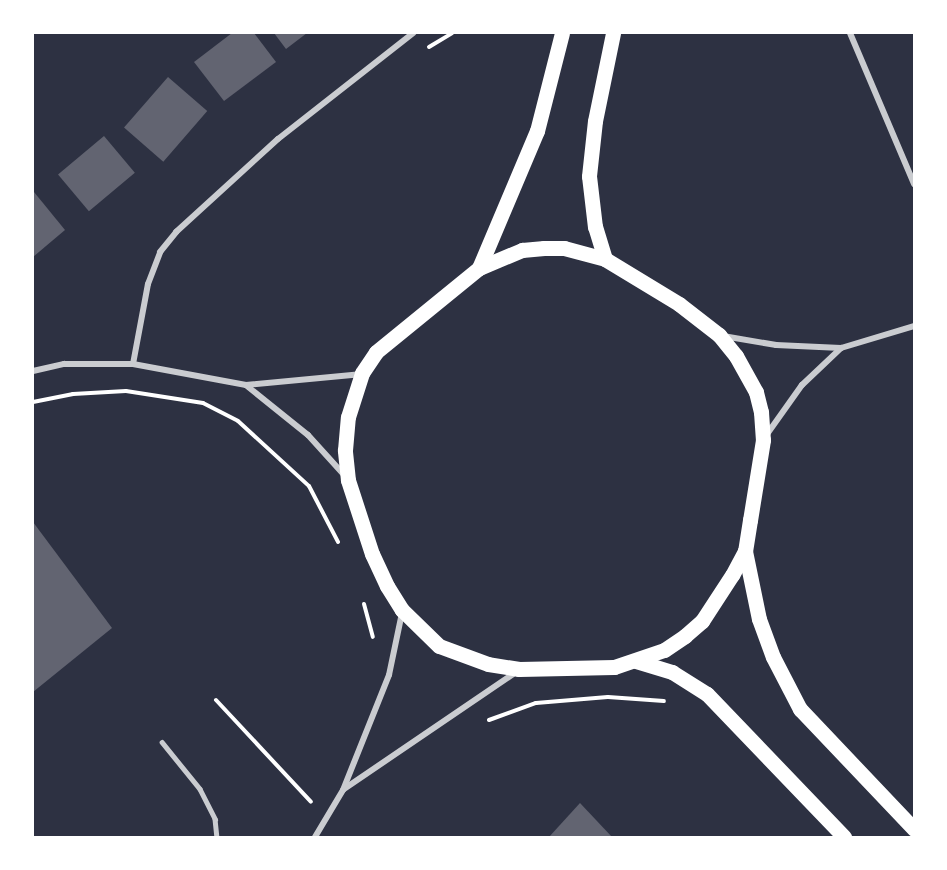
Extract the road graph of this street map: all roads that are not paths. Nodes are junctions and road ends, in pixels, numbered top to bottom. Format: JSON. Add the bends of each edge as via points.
{"nodes":[{"id":1,"x":413,"y":33,"type":"edge"},
{"id":2,"x":562,"y":33,"type":"edge"},
{"id":3,"x":613,"y":33,"type":"edge"},
{"id":4,"x":850,"y":33,"type":"edge"},
{"id":5,"x":914,"y":184,"type":"edge"},
{"id":6,"x":605,"y":259,"type":"junction"},
{"id":7,"x":479,"y":268,"type":"junction"},
{"id":8,"x":914,"y":326,"type":"edge"},
{"id":9,"x":719,"y":335,"type":"junction"},
{"id":10,"x":841,"y":348,"type":"junction"},
{"id":11,"x":133,"y":364,"type":"junction"},
{"id":12,"x":33,"y":371,"type":"edge"},
{"id":13,"x":362,"y":374,"type":"junction"},
{"id":14,"x":246,"y":385,"type":"junction"},
{"id":15,"x":763,"y":440,"type":"junction"},
{"id":16,"x":348,"y":480,"type":"junction"},
{"id":17,"x":745,"y":551,"type":"junction"},
{"id":18,"x":402,"y":610,"type":"junction"},
{"id":19,"x":636,"y":661,"type":"junction"},
{"id":20,"x":519,"y":669,"type":"junction"},
{"id":21,"x":162,"y":742,"type":"dead end"},
{"id":22,"x":344,"y":790,"type":"junction"},
{"id":23,"x":914,"y":829,"type":"edge"},
{"id":24,"x":217,"y":837,"type":"edge"},
{"id":25,"x":315,"y":837,"type":"edge"},
{"id":26,"x":844,"y":837,"type":"edge"}],
"edges":[{"from":1,"to":11,"type":"street","via":[[278,139],[176,232],[160,252],[148,284]]},
{"from":2,"to":7,"type":"main road","via":[[537,131]]},
{"from":3,"to":6,"type":"main road","via":[[595,121],[589,176]]},
{"from":4,"to":5,"type":"street"},
{"from":6,"to":7,"type":"main road","via":[[564,248],[544,248],[522,250]]},
{"from":6,"to":9,"type":"main road","via":[[680,304]]},
{"from":7,"to":13,"type":"main road","via":[[376,352]]},
{"from":8,"to":10,"type":"street"},
{"from":9,"to":10,"type":"street","via":[[776,345]]},
{"from":9,"to":15,"type":"main road","via":[[756,392]]},
{"from":10,"to":15,"type":"street","via":[[802,385]]},
{"from":11,"to":12,"type":"street","via":[[64,364]]},
{"from":11,"to":14,"type":"street"},
{"from":13,"to":14,"type":"street"},
{"from":13,"to":16,"type":"main road","via":[[348,417]]},
{"from":14,"to":16,"type":"street","via":[[308,435]]},
{"from":15,"to":17,"type":"main road"},
{"from":16,"to":18,"type":"main road","via":[[372,554]]},
{"from":17,"to":19,"type":"main road","via":[[702,621],[664,650]]},
{"from":17,"to":23,"type":"main road","via":[[759,619],[772,657],[800,709]]},
{"from":18,"to":20,"type":"main road","via":[[439,646],[488,664]]},
{"from":18,"to":22,"type":"street","via":[[389,675]]},
{"from":19,"to":20,"type":"main road","via":[[583,670]]},
{"from":19,"to":26,"type":"main road","via":[[672,672],[707,694]]},
{"from":20,"to":22,"type":"street","via":[[448,722]]},
{"from":21,"to":24,"type":"lane","via":[[200,789],[215,819]]},
{"from":22,"to":25,"type":"street"}]}
